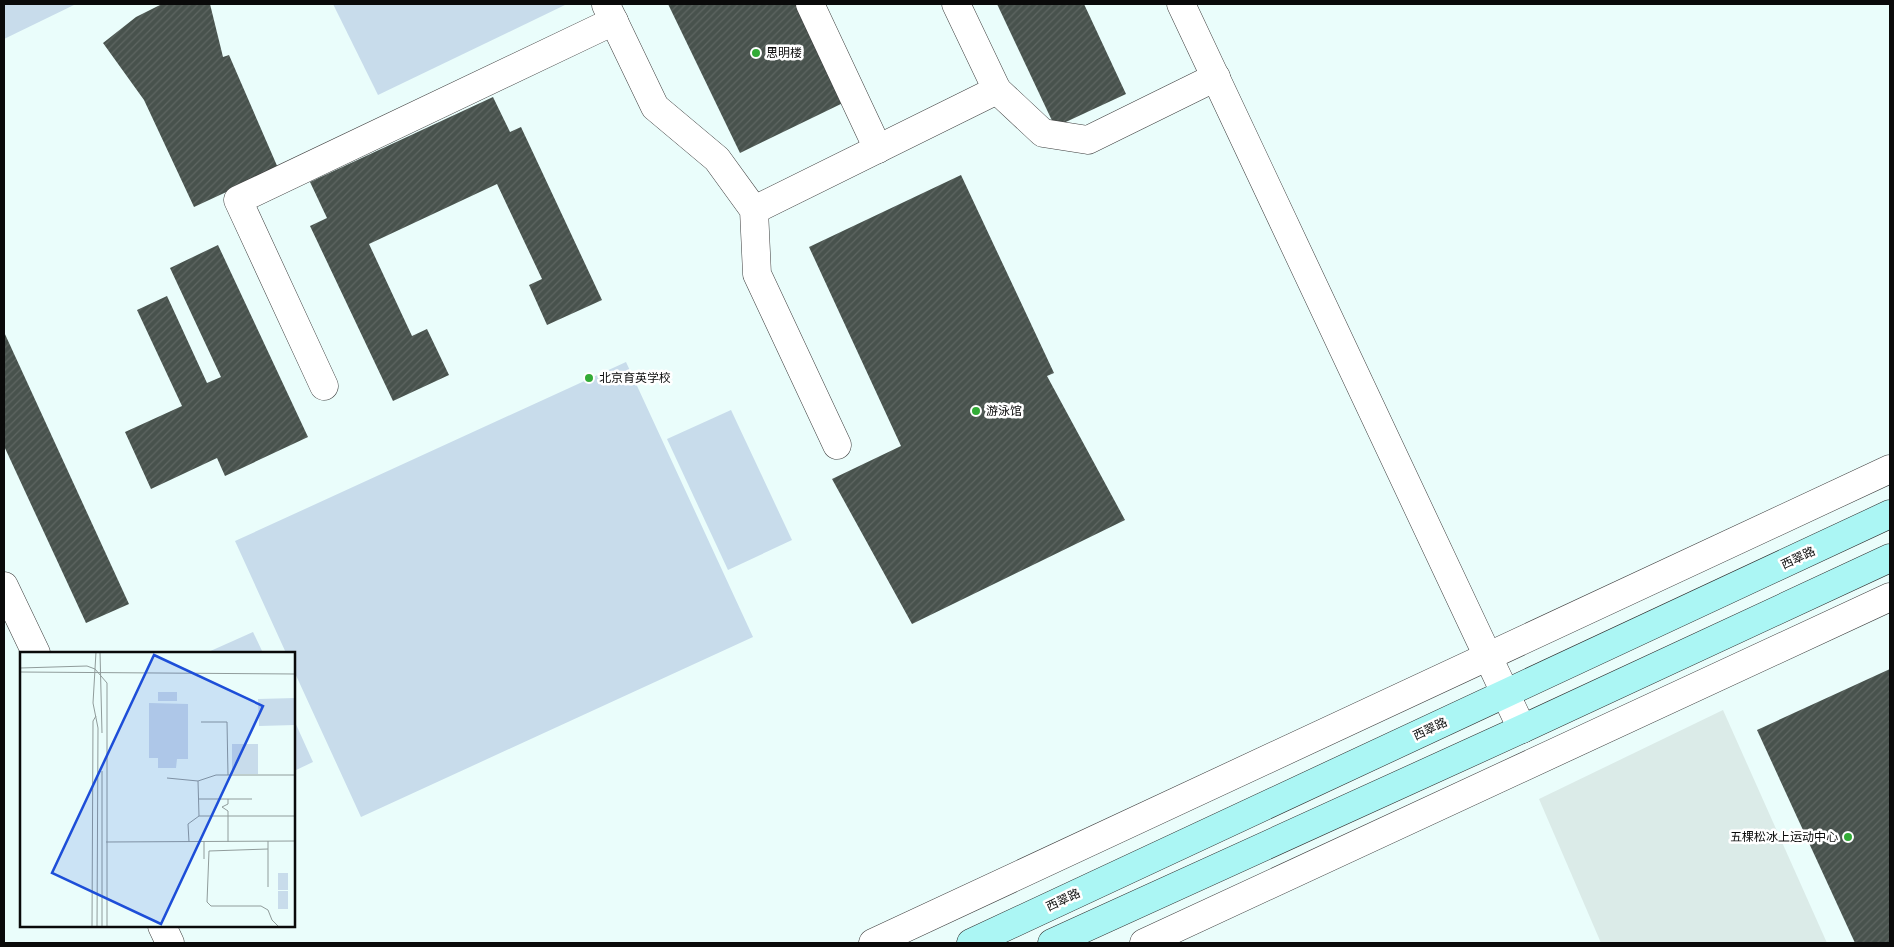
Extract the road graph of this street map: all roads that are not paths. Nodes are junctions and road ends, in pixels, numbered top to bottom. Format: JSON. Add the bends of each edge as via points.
{"nodes":[{"id":1,"x":810,"y":4,"type":"edge"},
{"id":2,"x":956,"y":4,"type":"edge"},
{"id":3,"x":1181,"y":4,"type":"edge"},
{"id":4,"x":609,"y":12,"type":"edge"},
{"id":5,"x":1216,"y":77,"type":"junction"},
{"id":6,"x":997,"y":90,"type":"junction"},
{"id":7,"x":878,"y":149,"type":"junction"},
{"id":8,"x":754,"y":210,"type":"junction"},
{"id":9,"x":324,"y":386,"type":"dead end"},
{"id":10,"x":837,"y":445,"type":"dead end"},
{"id":11,"x":1890,"y":469,"type":"edge"},
{"id":12,"x":1890,"y":514,"type":"edge"},
{"id":13,"x":1890,"y":558,"type":"edge"},
{"id":14,"x":4,"y":586,"type":"edge"},
{"id":15,"x":1890,"y":597,"type":"edge"},
{"id":16,"x":36,"y":652,"type":"edge"},
{"id":17,"x":1487,"y":657,"type":"junction"},
{"id":18,"x":1505,"y":694,"type":"junction"},
{"id":19,"x":1522,"y":729,"type":"junction"},
{"id":20,"x":162,"y":927,"type":"edge"},
{"id":21,"x":170,"y":943,"type":"edge"},
{"id":22,"x":873,"y":943,"type":"edge"},
{"id":23,"x":971,"y":943,"type":"edge"},
{"id":24,"x":1052,"y":943,"type":"edge"},
{"id":25,"x":1144,"y":943,"type":"edge"}],
"edges":[{"from":1,"to":7,"type":"street"},
{"from":2,"to":6,"type":"street"},
{"from":3,"to":5,"type":"street"},
{"from":4,"to":8,"type":"street","via":[[654,107],[717,159]]},
{"from":4,"to":9,"type":"street","via":[[238,200]]},
{"from":5,"to":6,"type":"street","via":[[1088,140],[1043,133]]},
{"from":5,"to":17,"type":"street"},
{"from":6,"to":7,"type":"street"},
{"from":7,"to":8,"type":"street"},
{"from":8,"to":10,"type":"street","via":[[756,274]]},
{"from":11,"to":17,"type":"street"},
{"from":12,"to":18,"type":"main road","name":"西翠路"},
{"from":13,"to":19,"type":"main road"},
{"from":14,"to":16,"type":"street"},
{"from":15,"to":25,"type":"street"},
{"from":17,"to":18,"type":"street"},
{"from":17,"to":22,"type":"street"},
{"from":18,"to":19,"type":"street"},
{"from":18,"to":23,"type":"main road","name":"西翠路"},
{"from":19,"to":24,"type":"main road"},
{"from":20,"to":21,"type":"street"}]}
